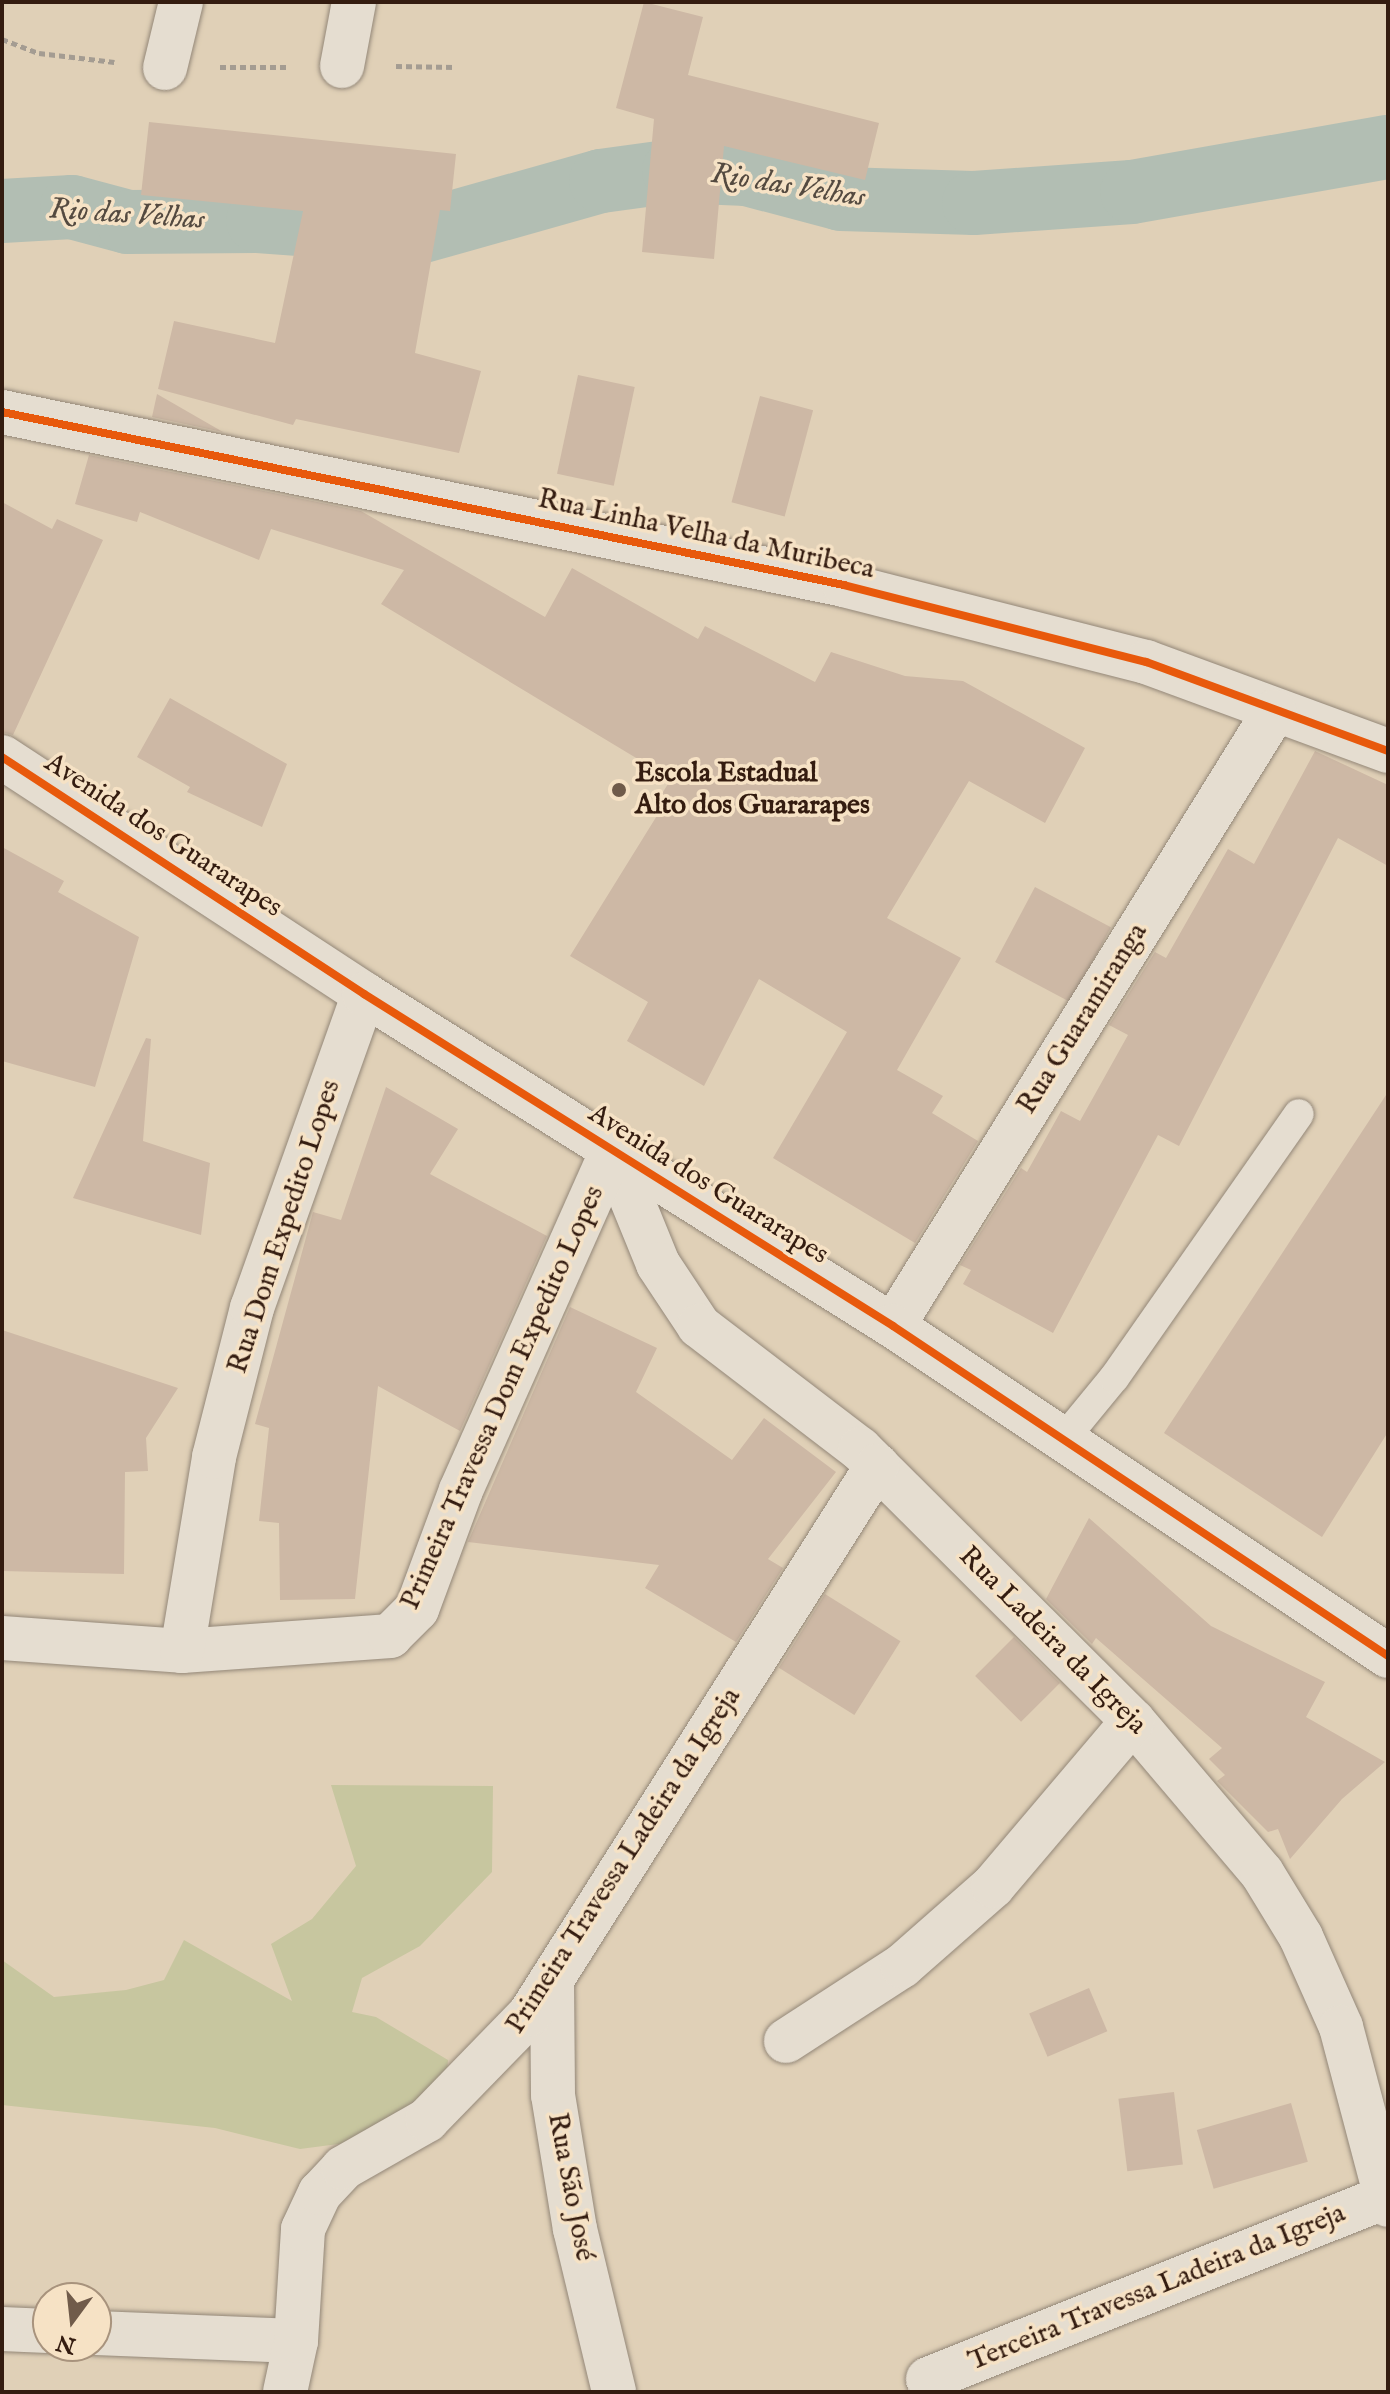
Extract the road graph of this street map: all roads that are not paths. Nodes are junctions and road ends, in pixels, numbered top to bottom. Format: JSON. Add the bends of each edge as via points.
{"nodes":[{"id":1,"x":181,"y":2,"type":"edge"},
{"id":2,"x":354,"y":2,"type":"edge"},
{"id":3,"x":342,"y":66,"type":"road end"},
{"id":4,"x":165,"y":68,"type":"road end"},
{"id":5,"x":2,"y":412,"type":"edge"},
{"id":6,"x":1274,"y":712,"type":"junction"},
{"id":7,"x":1388,"y":751,"type":"edge"},
{"id":8,"x":2,"y":757,"type":"edge"},
{"id":9,"x":364,"y":994,"type":"junction"},
{"id":10,"x":1299,"y":1114,"type":"dead end"},
{"id":11,"x":612,"y":1151,"type":"junction"},
{"id":12,"x":893,"y":1326,"type":"junction"},
{"id":13,"x":1063,"y":1440,"type":"junction"},
{"id":14,"x":877,"y":1466,"type":"junction"},
{"id":15,"x":2,"y":1638,"type":"edge"},
{"id":16,"x":182,"y":1651,"type":"junction"},
{"id":17,"x":1388,"y":1656,"type":"edge"},
{"id":18,"x":1133,"y":1721,"type":"junction"},
{"id":19,"x":552,"y":1980,"type":"junction"},
{"id":20,"x":786,"y":2041,"type":"dead end"},
{"id":21,"x":1387,"y":2201,"type":"edge"},
{"id":22,"x":2,"y":2329,"type":"edge"},
{"id":23,"x":32,"y":2330,"type":"edge"},
{"id":24,"x":112,"y":2334,"type":"edge"},
{"id":25,"x":296,"y":2341,"type":"junction"},
{"id":26,"x":928,"y":2379,"type":"dead end"},
{"id":27,"x":285,"y":2392,"type":"edge"},
{"id":28,"x":614,"y":2392,"type":"edge"}],
"edges":[{"from":1,"to":4,"type":"street"},
{"from":2,"to":3,"type":"street"},
{"from":5,"to":6,"type":"street","name":"Rua Linha Velha da Muribeca","via":[[844,585],[1146,662]]},
{"from":6,"to":7,"type":"street","name":"Rua Linha Velha da Muribeca"},
{"from":6,"to":12,"type":"street","name":"Rua Guaramiranga"},
{"from":8,"to":9,"type":"street","name":"Avenida dos Guararapes"},
{"from":9,"to":11,"type":"street","name":"Avenida dos Guararapes"},
{"from":9,"to":16,"type":"street","name":"Rua Dom Expedito Lopes","via":[[252,1308],[214,1457]]},
{"from":10,"to":13,"type":"lane","via":[[1114,1378]]},
{"from":11,"to":12,"type":"street","name":"Avenida dos Guararapes"},
{"from":11,"to":14,"type":"street","name":"Rua Ladeira da Igreja","via":[[658,1264],[699,1326]]},
{"from":11,"to":16,"type":"street","name":"Primeira Travessa Dom Expedito Lopes","via":[[461,1490],[417,1609],[390,1636]]},
{"from":12,"to":13,"type":"street","name":"Avenida dos Guararapes"},
{"from":13,"to":17,"type":"street","name":"Avenida dos Guararapes"},
{"from":14,"to":18,"type":"street","name":"Rua Ladeira da Igreja"},
{"from":14,"to":19,"type":"street","name":"Primeira Travessa Ladeira da Igreja"},
{"from":15,"to":16,"type":"street","name":"Primeira Travessa Dom Expedito Lopes"},
{"from":18,"to":20,"type":"street","via":[[993,1886],[902,1966]]},
{"from":18,"to":21,"type":"street","name":"Rua Ladeira da Igreja","via":[[1262,1873],[1301,1937],[1341,2027]]},
{"from":19,"to":25,"type":"street","name":"Primeira Travessa Ladeira da Igreja","via":[[490,2061],[427,2120],[343,2168],[320,2193],[303,2229]]},
{"from":19,"to":28,"type":"street","name":"Rua São José","via":[[553,2095],[575,2229]]},
{"from":21,"to":26,"type":"street","name":"Terceira Travessa Ladeira da Igreja"},
{"from":22,"to":23,"type":"street"},
{"from":24,"to":25,"type":"street"},
{"from":25,"to":27,"type":"street","name":"Primeira Travessa Ladeira da Igreja"}]}
